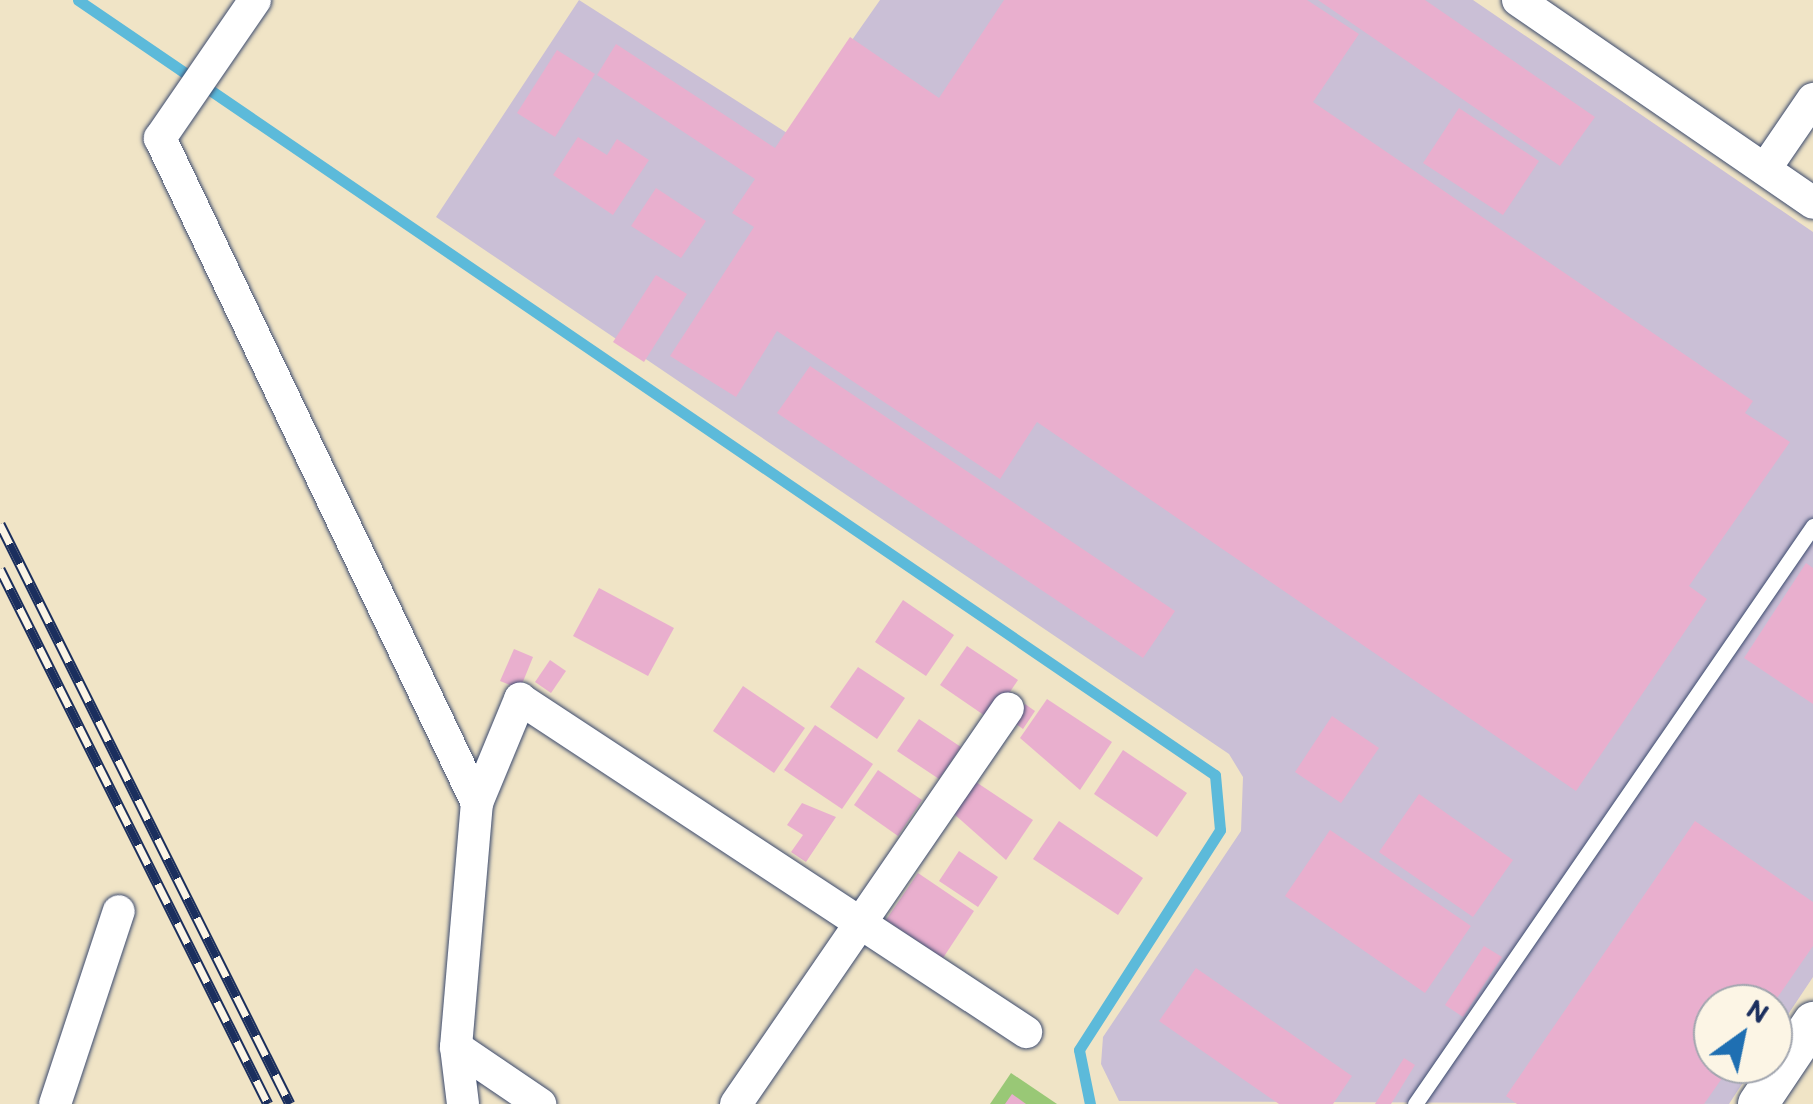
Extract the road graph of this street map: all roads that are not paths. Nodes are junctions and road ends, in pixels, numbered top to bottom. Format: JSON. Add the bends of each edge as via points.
{"nodes":[{"id":1,"x":255,"y":0,"type":"edge"},
{"id":2,"x":1518,"y":0,"type":"edge"},
{"id":3,"x":1813,"y":98,"type":"edge"},
{"id":4,"x":1764,"y":169,"type":"junction"},
{"id":5,"x":1813,"y":202,"type":"edge"},
{"id":6,"x":1813,"y":526,"type":"edge"},
{"id":7,"x":1008,"y":708,"type":"dead end"},
{"id":8,"x":477,"y":803,"type":"junction"},
{"id":9,"x":119,"y":911,"type":"dead end"},
{"id":10,"x":861,"y":923,"type":"junction"},
{"id":11,"x":1026,"y":1032,"type":"dead end"},
{"id":12,"x":1809,"y":1036,"type":"edge"},
{"id":13,"x":456,"y":1047,"type":"junction"},
{"id":14,"x":54,"y":1104,"type":"edge"},
{"id":15,"x":463,"y":1104,"type":"edge"},
{"id":16,"x":540,"y":1104,"type":"edge"},
{"id":17,"x":736,"y":1104,"type":"edge"},
{"id":18,"x":1415,"y":1104,"type":"edge"},
{"id":19,"x":1758,"y":1104,"type":"edge"}],
"edges":[{"from":1,"to":8,"type":"street","via":[[160,138]]},
{"from":2,"to":4,"type":"street"},
{"from":3,"to":4,"type":"street"},
{"from":4,"to":5,"type":"street"},
{"from":6,"to":18,"type":"lane"},
{"from":7,"to":10,"type":"street"},
{"from":8,"to":10,"type":"street","via":[[520,699]]},
{"from":8,"to":13,"type":"street"},
{"from":9,"to":14,"type":"street"},
{"from":10,"to":11,"type":"street"},
{"from":10,"to":17,"type":"street"},
{"from":12,"to":19,"type":"street"},
{"from":13,"to":15,"type":"street"},
{"from":13,"to":16,"type":"street"}]}
